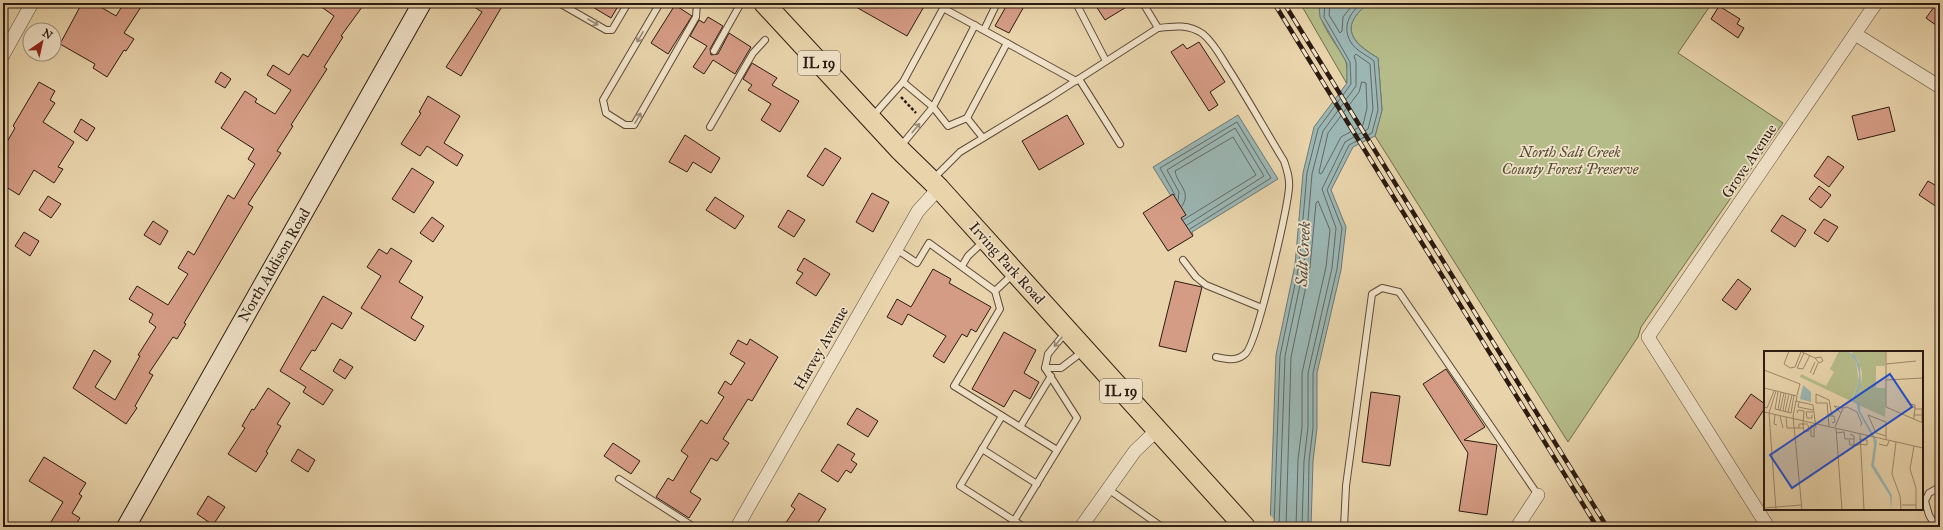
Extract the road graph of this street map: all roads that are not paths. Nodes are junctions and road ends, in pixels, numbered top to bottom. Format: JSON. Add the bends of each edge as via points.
{"nodes":[{"id":1,"x":32,"y":3,"type":"edge"},
{"id":2,"x":422,"y":3,"type":"edge"},
{"id":3,"x":559,"y":3,"type":"edge"},
{"id":4,"x":628,"y":3,"type":"edge"},
{"id":5,"x":660,"y":3,"type":"edge"},
{"id":6,"x":697,"y":3,"type":"edge"},
{"id":7,"x":741,"y":3,"type":"edge"},
{"id":8,"x":764,"y":3,"type":"edge"},
{"id":9,"x":997,"y":3,"type":"edge"},
{"id":10,"x":1076,"y":3,"type":"edge"},
{"id":11,"x":1143,"y":3,"type":"edge"},
{"id":12,"x":1876,"y":3,"type":"edge"},
{"id":13,"x":945,"y":5,"type":"edge"},
{"id":14,"x":975,"y":25,"type":"junction"},
{"id":15,"x":1158,"y":28,"type":"junction"},
{"id":16,"x":984,"y":30,"type":"junction"},
{"id":17,"x":1855,"y":34,"type":"junction"},
{"id":18,"x":765,"y":40,"type":"dead end"},
{"id":19,"x":1007,"y":43,"type":"junction"},
{"id":20,"x":714,"y":51,"type":"dead end"},
{"id":21,"x":3,"y":55,"type":"edge"},
{"id":22,"x":1106,"y":61,"type":"junction"},
{"id":23,"x":1078,"y":80,"type":"junction"},
{"id":24,"x":903,"y":82,"type":"junction"},
{"id":25,"x":1940,"y":87,"type":"edge"},
{"id":26,"x":933,"y":107,"type":"junction"},
{"id":27,"x":870,"y":118,"type":"junction"},
{"id":28,"x":967,"y":118,"type":"junction"},
{"id":29,"x":710,"y":127,"type":"dead end"},
{"id":30,"x":983,"y":138,"type":"junction"},
{"id":31,"x":1120,"y":144,"type":"dead end"},
{"id":32,"x":899,"y":149,"type":"junction"},
{"id":33,"x":935,"y":185,"type":"junction"},
{"id":34,"x":985,"y":240,"type":"junction"},
{"id":35,"x":896,"y":249,"type":"junction"},
{"id":36,"x":1183,"y":260,"type":"dead end"},
{"id":37,"x":962,"y":266,"type":"junction"},
{"id":38,"x":1014,"y":272,"type":"junction"},
{"id":39,"x":995,"y":291,"type":"junction"},
{"id":40,"x":1262,"y":308,"type":"junction"},
{"id":41,"x":1067,"y":331,"type":"junction"},
{"id":42,"x":1085,"y":350,"type":"junction"},
{"id":43,"x":1216,"y":357,"type":"dead end"},
{"id":44,"x":1045,"y":368,"type":"junction"},
{"id":45,"x":1051,"y":376,"type":"junction"},
{"id":46,"x":1002,"y":416,"type":"junction"},
{"id":47,"x":1020,"y":427,"type":"junction"},
{"id":48,"x":1156,"y":431,"type":"junction"},
{"id":49,"x":982,"y":449,"type":"junction"},
{"id":50,"x":1057,"y":450,"type":"junction"},
{"id":51,"x":619,"y":479,"type":"dead end"},
{"id":52,"x":1037,"y":484,"type":"junction"},
{"id":53,"x":1940,"y":487,"type":"edge"},
{"id":54,"x":1108,"y":489,"type":"junction"},
{"id":55,"x":1538,"y":495,"type":"joint"},
{"id":56,"x":1014,"y":521,"type":"junction"},
{"id":57,"x":126,"y":527,"type":"edge"},
{"id":58,"x":694,"y":527,"type":"edge"},
{"id":59,"x":738,"y":527,"type":"edge"},
{"id":60,"x":1024,"y":527,"type":"edge"},
{"id":61,"x":1081,"y":527,"type":"edge"},
{"id":62,"x":1162,"y":527,"type":"edge"},
{"id":63,"x":1245,"y":527,"type":"edge"},
{"id":64,"x":1344,"y":527,"type":"edge"},
{"id":65,"x":1517,"y":527,"type":"edge"},
{"id":66,"x":1768,"y":527,"type":"edge"},
{"id":67,"x":1936,"y":527,"type":"edge"}],
"edges":[{"from":1,"to":21,"type":"street"},
{"from":2,"to":57,"type":"street","name":"North Addison Road"},
{"from":3,"to":4,"type":"lane","one_way":true,"via":[[606,30],[612,30],[616,26]]},
{"from":5,"to":6,"type":"lane","one_way":true,"via":[[604,100],[606,113],[625,126],[634,125],[696,17]]},
{"from":7,"to":20,"type":"lane"},
{"from":8,"to":27,"type":"main road","name":"Irving Park Road","number":"IL 19"},
{"from":9,"to":16,"type":"lane"},
{"from":10,"to":22,"type":"lane"},
{"from":11,"to":15,"type":"lane"},
{"from":12,"to":17,"type":"street","name":"Grove Avenue"},
{"from":13,"to":14,"type":"lane"},
{"from":13,"to":24,"type":"lane"},
{"from":14,"to":16,"type":"lane"},
{"from":14,"to":26,"type":"lane"},
{"from":15,"to":22,"type":"lane"},
{"from":15,"to":40,"type":"lane","via":[[1190,28],[1212,43],[1286,167],[1289,187]]},
{"from":16,"to":19,"type":"lane"},
{"from":17,"to":25,"type":"street"},
{"from":17,"to":66,"type":"street","name":"Grove Avenue","via":[[1648,337]]},
{"from":18,"to":29,"type":"lane","via":[[753,53]]},
{"from":19,"to":23,"type":"lane"},
{"from":19,"to":28,"type":"lane"},
{"from":22,"to":23,"type":"lane"},
{"from":23,"to":30,"type":"lane"},
{"from":23,"to":31,"type":"lane"},
{"from":24,"to":26,"type":"lane"},
{"from":24,"to":27,"type":"lane"},
{"from":26,"to":28,"type":"lane","via":[[948,126]]},
{"from":32,"to":26,"type":"lane","one_way":true},
{"from":27,"to":32,"type":"main road","name":"Irving Park Road","number":"IL 19"},
{"from":28,"to":30,"type":"lane"},
{"from":30,"to":33,"type":"lane","via":[[960,152]]},
{"from":32,"to":33,"type":"main road","name":"Irving Park Road","number":"IL 19"},
{"from":33,"to":34,"type":"main road","name":"Irving Park Road","number":"IL 19"},
{"from":33,"to":35,"type":"street","name":"Harvey Avenue"},
{"from":34,"to":37,"type":"lane","via":[[968,256]]},
{"from":34,"to":38,"type":"main road","name":"Irving Park Road","number":"IL 19"},
{"from":35,"to":37,"type":"lane","via":[[917,263],[929,242]]},
{"from":35,"to":59,"type":"street","name":"Harvey Avenue"},
{"from":36,"to":40,"type":"lane","via":[[1206,286]]},
{"from":37,"to":39,"type":"lane"},
{"from":38,"to":39,"type":"lane"},
{"from":38,"to":41,"type":"main road","name":"Irving Park Road","number":"IL 19"},
{"from":39,"to":46,"type":"lane","via":[[1000,309],[954,386]]},
{"from":40,"to":43,"type":"lane","via":[[1246,354],[1231,360]]},
{"from":41,"to":42,"type":"main road","name":"Irving Park Road","number":"IL 19"},
{"from":41,"to":44,"type":"lane","one_way":true,"via":[[1048,354]]},
{"from":42,"to":44,"type":"lane","via":[[1061,368]]},
{"from":42,"to":48,"type":"main road","name":"Irving Park Road","number":"IL 19"},
{"from":44,"to":45,"type":"lane"},
{"from":45,"to":47,"type":"lane"},
{"from":45,"to":50,"type":"lane","via":[[1077,418]]},
{"from":46,"to":47,"type":"lane"},
{"from":46,"to":49,"type":"lane"},
{"from":47,"to":50,"type":"lane"},
{"from":48,"to":54,"type":"street","via":[[1138,447]]},
{"from":48,"to":63,"type":"main road","name":"Irving Park Road","number":"IL 19"},
{"from":49,"to":52,"type":"lane"},
{"from":49,"to":56,"type":"lane","via":[[960,486]]},
{"from":50,"to":52,"type":"lane"},
{"from":51,"to":58,"type":"lane"},
{"from":52,"to":56,"type":"lane"},
{"from":53,"to":67,"type":"lane","via":[[1929,493],[1925,501]]},
{"from":54,"to":61,"type":"street"},
{"from":54,"to":62,"type":"lane"},
{"from":55,"to":64,"type":"lane","via":[[1399,292],[1382,288],[1372,294],[1346,486]]},
{"from":55,"to":65,"type":"street"},
{"from":56,"to":60,"type":"lane"}]}
